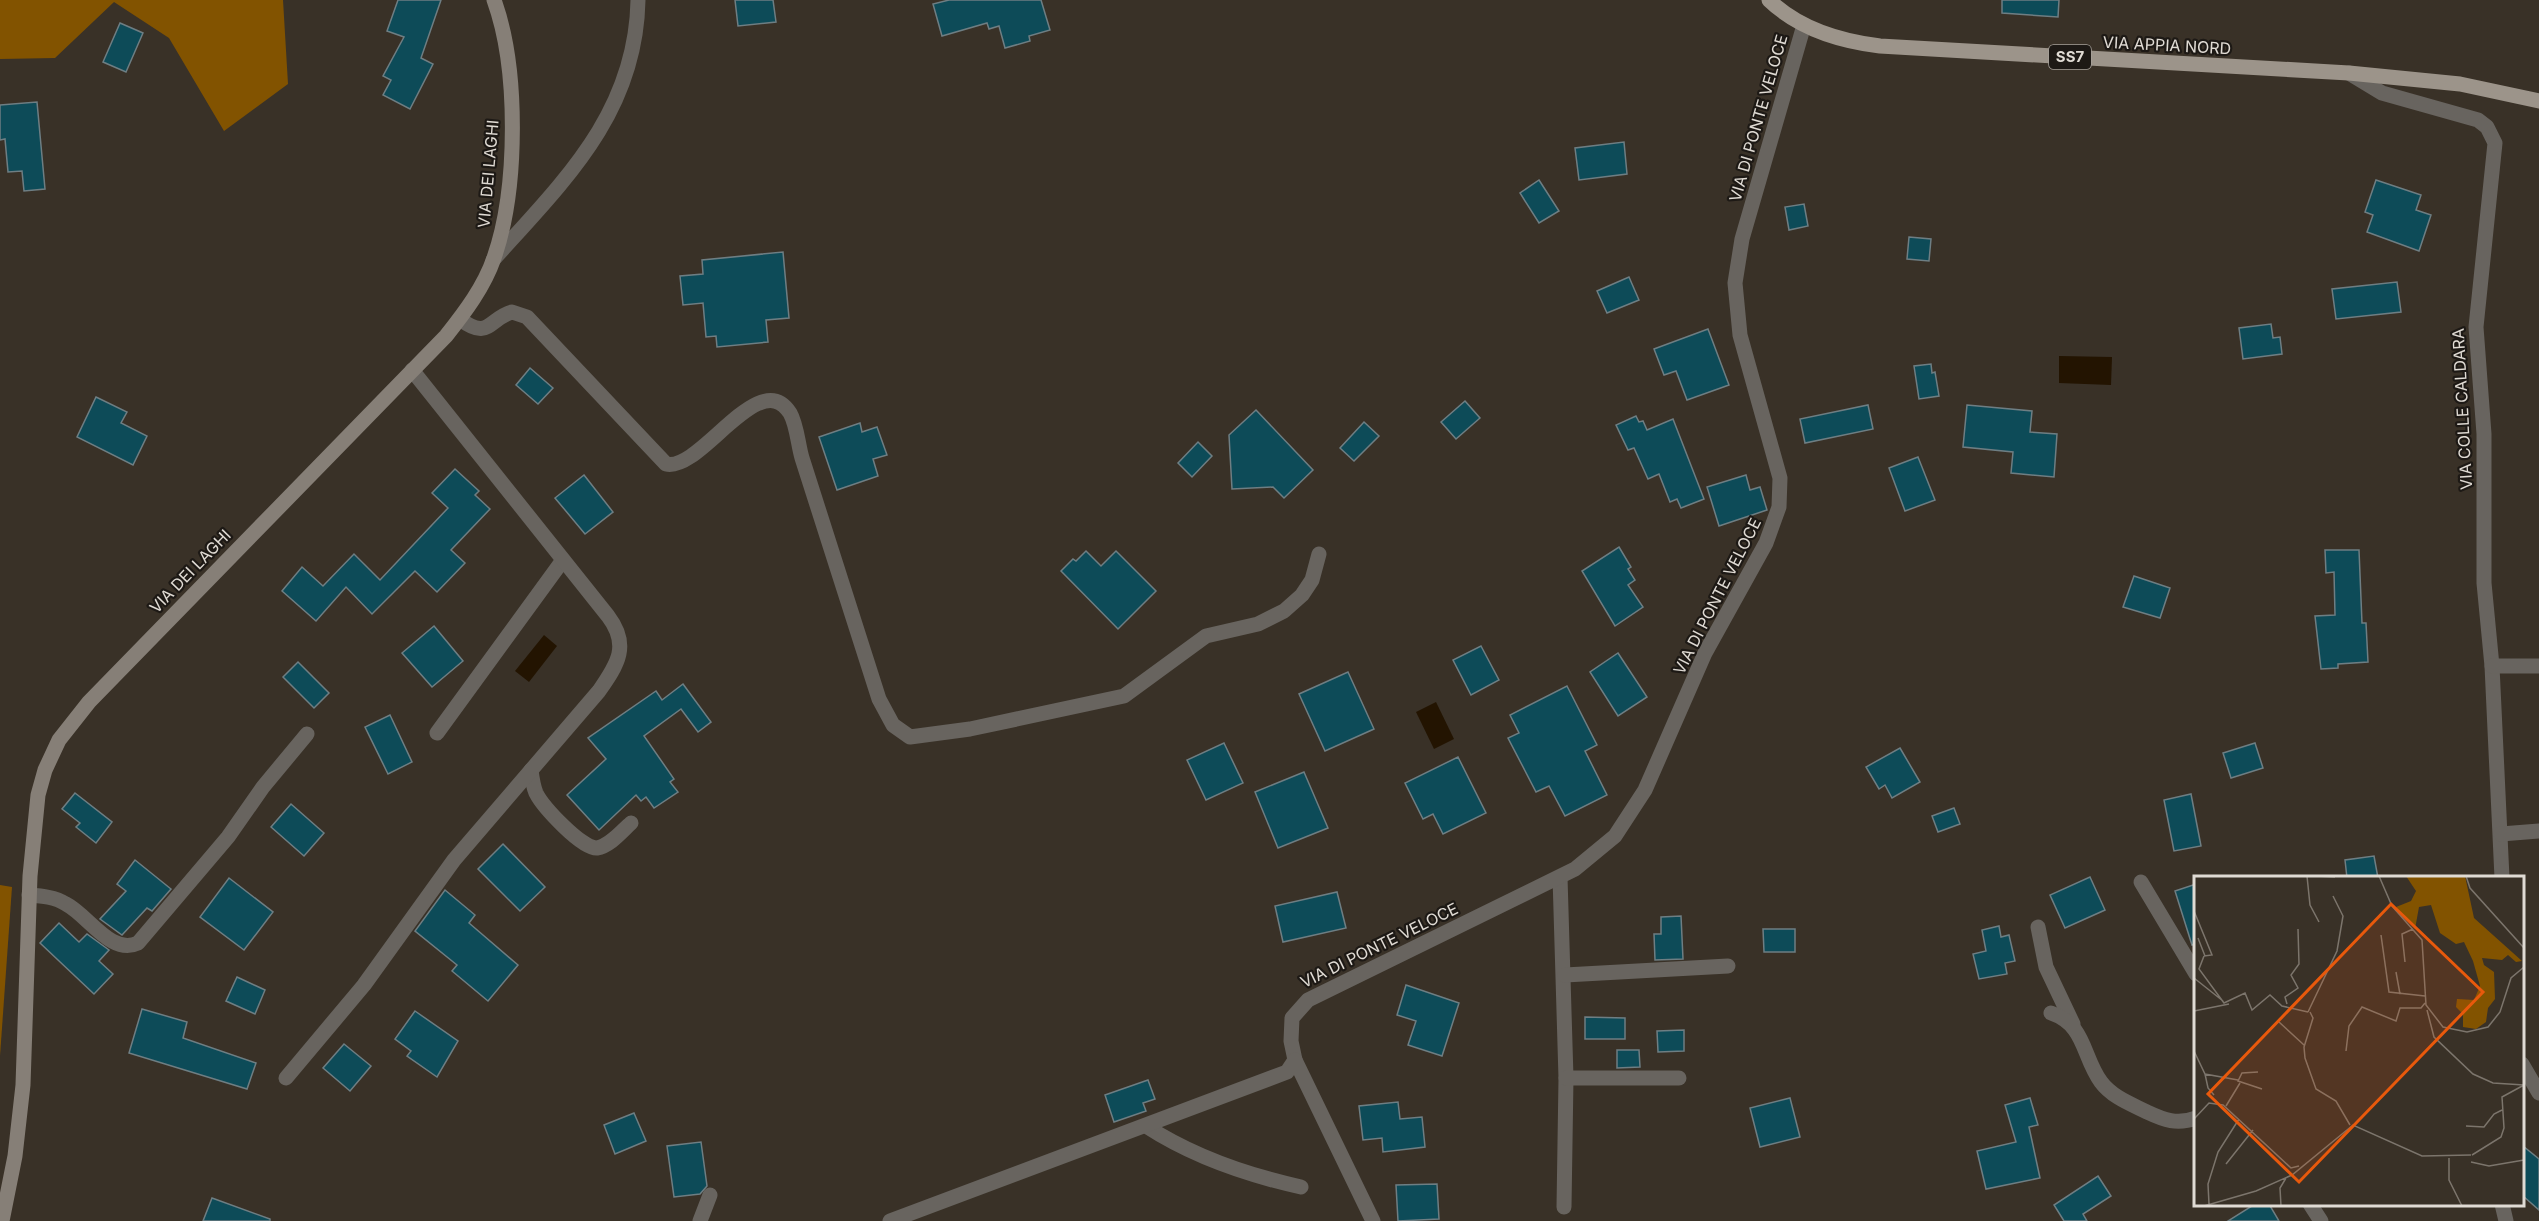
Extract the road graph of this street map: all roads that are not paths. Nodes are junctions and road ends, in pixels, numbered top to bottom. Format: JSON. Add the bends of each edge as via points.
{"nodes":[{"id":1,"x":494,"y":0,"type":"edge"},
{"id":2,"x":638,"y":0,"type":"edge"},
{"id":3,"x":1769,"y":0,"type":"edge"},
{"id":4,"x":1800,"y":23,"type":"junction"},
{"id":5,"x":2349,"y":73,"type":"junction"},
{"id":6,"x":2539,"y":101,"type":"edge"},
{"id":7,"x":494,"y":260,"type":"junction"},
{"id":8,"x":460,"y":319,"type":"junction"},
{"id":9,"x":412,"y":370,"type":"junction"},
{"id":10,"x":1319,"y":554,"type":"dead end"},
{"id":11,"x":563,"y":560,"type":"junction"},
{"id":12,"x":2493,"y":666,"type":"junction"},
{"id":13,"x":2539,"y":666,"type":"edge"},
{"id":14,"x":437,"y":733,"type":"dead end"},
{"id":15,"x":307,"y":734,"type":"dead end"},
{"id":16,"x":531,"y":770,"type":"junction"},
{"id":17,"x":631,"y":823,"type":"dead end"},
{"id":18,"x":2539,"y":831,"type":"edge"},
{"id":19,"x":2501,"y":834,"type":"junction"},
{"id":20,"x":2502,"y":876,"type":"edge"},
{"id":21,"x":1560,"y":877,"type":"junction"},
{"id":22,"x":2141,"y":882,"type":"dead end"},
{"id":23,"x":29,"y":895,"type":"junction"},
{"id":24,"x":2038,"y":927,"type":"dead end"},
{"id":25,"x":1728,"y":966,"type":"dead end"},
{"id":26,"x":2194,"y":971,"type":"edge"},
{"id":27,"x":1564,"y":975,"type":"junction"},
{"id":28,"x":2051,"y":1013,"type":"dead end"},
{"id":29,"x":2075,"y":1027,"type":"junction"},
{"id":30,"x":1291,"y":1066,"type":"junction"},
{"id":31,"x":2524,"y":1066,"type":"edge"},
{"id":32,"x":286,"y":1078,"type":"dead end"},
{"id":33,"x":1566,"y":1078,"type":"junction"},
{"id":34,"x":1679,"y":1078,"type":"dead end"},
{"id":35,"x":2539,"y":1093,"type":"edge"},
{"id":36,"x":2194,"y":1119,"type":"edge"},
{"id":37,"x":1146,"y":1126,"type":"junction"},
{"id":38,"x":1302,"y":1187,"type":"dead end"},
{"id":39,"x":710,"y":1195,"type":"dead end"},
{"id":40,"x":2311,"y":1206,"type":"edge"},
{"id":41,"x":2502,"y":1206,"type":"edge"},
{"id":42,"x":1564,"y":1207,"type":"dead end"},
{"id":43,"x":2,"y":1221,"type":"edge"},
{"id":44,"x":700,"y":1221,"type":"edge"},
{"id":45,"x":890,"y":1221,"type":"edge"},
{"id":46,"x":1373,"y":1221,"type":"edge"},
{"id":47,"x":2321,"y":1221,"type":"edge"},
{"id":48,"x":2506,"y":1221,"type":"edge"}],
"edges":[{"from":1,"to":7,"type":"main road","name":"VIA DEI LAGHI","via":[[506,46],[511,95],[506,207]]},
{"from":2,"to":7,"type":"street","via":[[632,57],[610,114],[571,172]]},
{"from":3,"to":4,"type":"main road","number":"SS7"},
{"from":4,"to":5,"type":"main road","name":"VIA APPIA NORD","number":"SS7","via":[[1846,40],[1893,48]]},
{"from":4,"to":21,"type":"street","name":"VIA DI PONTE VELOCE","via":[[1742,238],[1735,283],[1740,335],[1780,478],[1776,519],[1705,653],[1631,815],[1604,847]]},
{"from":5,"to":6,"type":"main road","name":"VIA APPIA NORD","number":"SS7","via":[[2460,84]]},
{"from":5,"to":12,"type":"street","name":"VIA COLLE CALDARA","via":[[2382,93],[2478,120],[2487,127],[2495,143],[2476,327],[2484,434],[2484,583]]},
{"from":7,"to":8,"type":"main road","name":"VIA DEI LAGHI"},
{"from":8,"to":9,"type":"main road","name":"VIA DEI LAGHI"},
{"from":8,"to":10,"type":"street","via":[[481,329],[512,312],[526,317],[666,464],[686,460],[753,405],[769,401],[783,406],[792,418],[879,699],[893,725],[910,737],[970,729],[1124,696],[1206,636],[1258,624],[1284,611],[1312,580]]},
{"from":9,"to":11,"type":"street"},
{"from":9,"to":23,"type":"main road","name":"VIA DEI LAGHI","via":[[66,729],[41,782]]},
{"from":11,"to":14,"type":"street"},
{"from":11,"to":16,"type":"street","via":[[613,622],[621,647],[599,691]]},
{"from":12,"to":13,"type":"street"},
{"from":12,"to":19,"type":"street","name":"VIA COLLE CALDARA"},
{"from":15,"to":23,"type":"street","via":[[228,837],[138,943],[117,945],[64,902]]},
{"from":16,"to":17,"type":"street","via":[[540,799],[588,847],[607,844]]},
{"from":16,"to":32,"type":"street","via":[[448,868],[364,985]]},
{"from":18,"to":19,"type":"street"},
{"from":19,"to":20,"type":"street","name":"VIA COLLE CALDARA"},
{"from":21,"to":27,"type":"street"},
{"from":21,"to":30,"type":"street","name":"VIA DI PONTE VELOCE","via":[[1308,1000],[1292,1018]]},
{"from":22,"to":26,"type":"street"},
{"from":23,"to":43,"type":"main road","name":"VIA DEI LAGHI","via":[[24,1076],[15,1156]]},
{"from":24,"to":29,"type":"street","via":[[2046,967]]},
{"from":25,"to":27,"type":"street"},
{"from":27,"to":33,"type":"street"},
{"from":28,"to":29,"type":"street"},
{"from":29,"to":36,"type":"street","via":[[2098,1077],[2116,1096],[2164,1120]]},
{"from":30,"to":37,"type":"street"},
{"from":30,"to":46,"type":"street","via":[[1303,1079]]},
{"from":31,"to":35,"type":"street"},
{"from":33,"to":34,"type":"street"},
{"from":33,"to":42,"type":"street"},
{"from":37,"to":38,"type":"street","via":[[1170,1141],[1236,1169]]},
{"from":37,"to":45,"type":"street"},
{"from":39,"to":44,"type":"street"},
{"from":40,"to":47,"type":"street"},
{"from":41,"to":48,"type":"street"}]}
